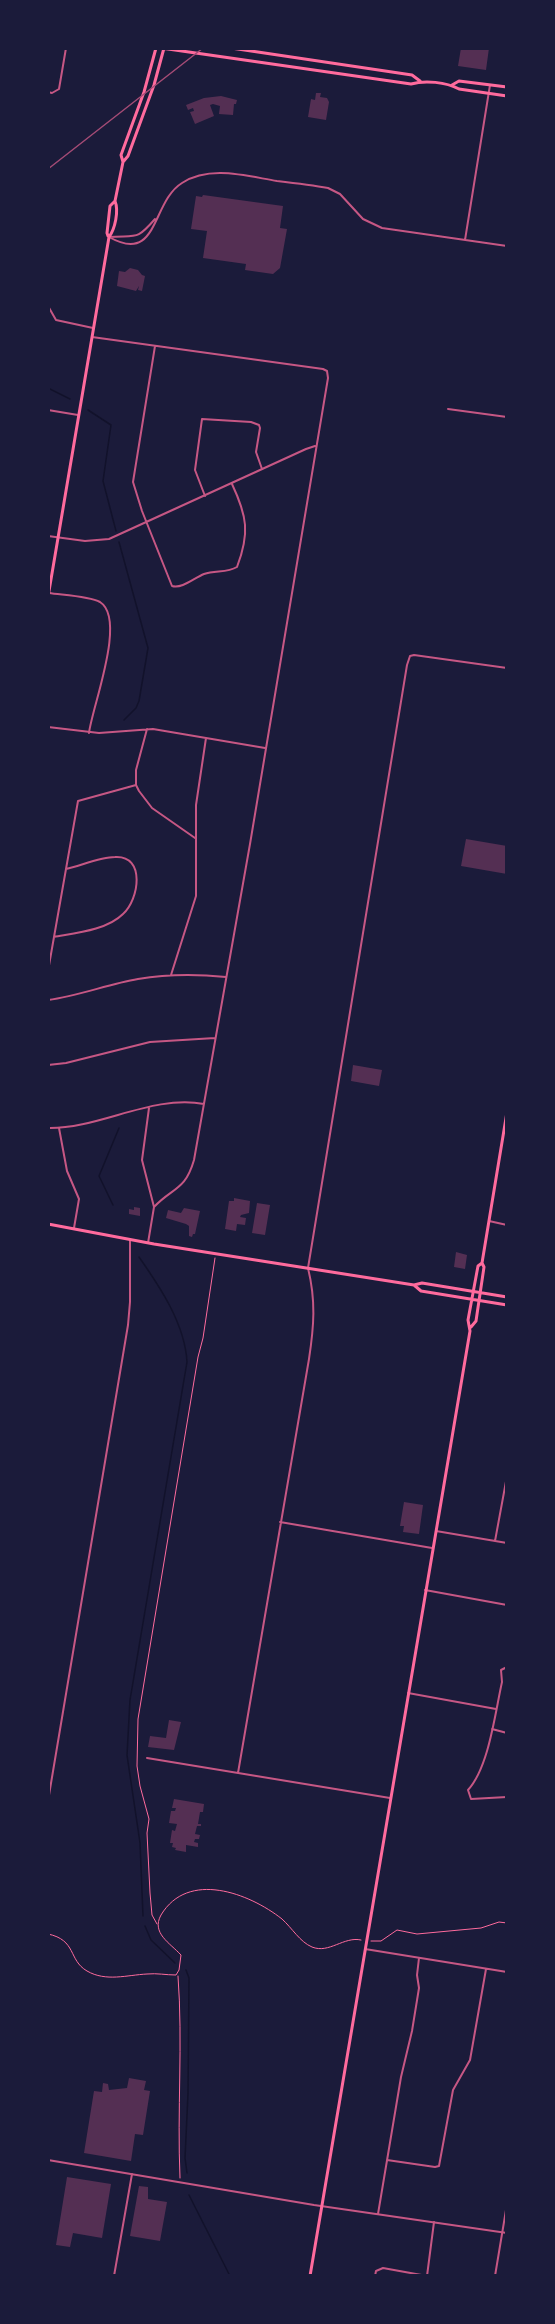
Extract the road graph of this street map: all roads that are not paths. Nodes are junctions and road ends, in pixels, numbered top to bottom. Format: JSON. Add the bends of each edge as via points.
{"nodes":[{"id":1,"x":66,"y":48,"type":"edge"},
{"id":2,"x":156,"y":48,"type":"edge"},
{"id":3,"x":163,"y":48,"type":"edge"},
{"id":4,"x":231,"y":48,"type":"edge"},
{"id":5,"x":336,"y":65,"type":"junction"},
{"id":6,"x":335,"y":73,"type":"junction"},
{"id":7,"x":420,"y":81,"type":"junction"},
{"id":8,"x":452,"y":85,"type":"junction"},
{"id":9,"x":490,"y":85,"type":"junction"},
{"id":10,"x":507,"y":87,"type":"edge"},
{"id":11,"x":48,"y":93,"type":"edge"},
{"id":12,"x":489,"y":93,"type":"junction"},
{"id":13,"x":507,"y":96,"type":"edge"},
{"id":14,"x":123,"y":162,"type":"junction"},
{"id":15,"x":157,"y":216,"type":"junction"},
{"id":16,"x":109,"y":237,"type":"junction"},
{"id":17,"x":465,"y":240,"type":"junction"},
{"id":18,"x":507,"y":246,"type":"edge"},
{"id":19,"x":48,"y":306,"type":"edge"},
{"id":20,"x":93,"y":328,"type":"junction"},
{"id":21,"x":92,"y":337,"type":"junction"},
{"id":22,"x":155,"y":346,"type":"junction"},
{"id":23,"x":448,"y":409,"type":"dead end"},
{"id":24,"x":48,"y":410,"type":"edge"},
{"id":25,"x":78,"y":415,"type":"junction"},
{"id":26,"x":507,"y":417,"type":"edge"},
{"id":27,"x":315,"y":446,"type":"junction"},
{"id":28,"x":262,"y":469,"type":"junction"},
{"id":29,"x":232,"y":484,"type":"junction"},
{"id":30,"x":205,"y":496,"type":"junction"},
{"id":31,"x":147,"y":523,"type":"junction"},
{"id":32,"x":48,"y":536,"type":"edge"},
{"id":33,"x":57,"y":537,"type":"junction"},
{"id":34,"x":48,"y":595,"type":"edge"},
{"id":35,"x":507,"y":668,"type":"edge"},
{"id":36,"x":48,"y":728,"type":"edge"},
{"id":37,"x":147,"y":729,"type":"junction"},
{"id":38,"x":89,"y":733,"type":"junction"},
{"id":39,"x":206,"y":738,"type":"junction"},
{"id":40,"x":266,"y":748,"type":"junction"},
{"id":41,"x":136,"y":785,"type":"junction"},
{"id":42,"x":195,"y":838,"type":"junction"},
{"id":43,"x":66,"y":869,"type":"junction"},
{"id":44,"x":54,"y":937,"type":"junction"},
{"id":45,"x":48,"y":971,"type":"edge"},
{"id":46,"x":171,"y":975,"type":"junction"},
{"id":47,"x":226,"y":977,"type":"junction"},
{"id":48,"x":48,"y":1000,"type":"edge"},
{"id":49,"x":48,"y":1029,"type":"edge"},
{"id":50,"x":215,"y":1038,"type":"junction"},
{"id":51,"x":48,"y":1065,"type":"edge"},
{"id":52,"x":204,"y":1104,"type":"junction"},
{"id":53,"x":149,"y":1108,"type":"junction"},
{"id":54,"x":507,"y":1112,"type":"edge"},
{"id":55,"x":48,"y":1128,"type":"edge"},
{"id":56,"x":59,"y":1128,"type":"junction"},
{"id":57,"x":154,"y":1207,"type":"junction"},
{"id":58,"x":489,"y":1221,"type":"junction"},
{"id":59,"x":48,"y":1224,"type":"edge"},
{"id":60,"x":507,"y":1225,"type":"edge"},
{"id":61,"x":74,"y":1228,"type":"junction"},
{"id":62,"x":130,"y":1239,"type":"junction"},
{"id":63,"x":148,"y":1243,"type":"junction"},
{"id":64,"x":482,"y":1263,"type":"junction"},
{"id":65,"x":308,"y":1268,"type":"junction"},
{"id":66,"x":414,"y":1285,"type":"junction"},
{"id":67,"x":473,"y":1291,"type":"junction"},
{"id":68,"x":480,"y":1292,"type":"junction"},
{"id":69,"x":507,"y":1297,"type":"edge"},
{"id":70,"x":472,"y":1299,"type":"junction"},
{"id":71,"x":479,"y":1300,"type":"junction"},
{"id":72,"x":507,"y":1305,"type":"edge"},
{"id":73,"x":471,"y":1326,"type":"junction"},
{"id":74,"x":507,"y":1476,"type":"edge"},
{"id":75,"x":280,"y":1522,"type":"junction"},
{"id":76,"x":436,"y":1531,"type":"junction"},
{"id":77,"x":495,"y":1541,"type":"junction"},
{"id":78,"x":507,"y":1543,"type":"edge"},
{"id":79,"x":432,"y":1548,"type":"junction"},
{"id":80,"x":425,"y":1590,"type":"junction"},
{"id":81,"x":507,"y":1605,"type":"edge"},
{"id":82,"x":507,"y":1667,"type":"edge"},
{"id":83,"x":408,"y":1693,"type":"junction"},
{"id":84,"x":496,"y":1709,"type":"junction"},
{"id":85,"x":492,"y":1729,"type":"junction"},
{"id":86,"x":507,"y":1733,"type":"edge"},
{"id":87,"x":147,"y":1758,"type":"dead end"},
{"id":88,"x":238,"y":1773,"type":"junction"},
{"id":89,"x":507,"y":1797,"type":"edge"},
{"id":90,"x":390,"y":1798,"type":"junction"},
{"id":91,"x":48,"y":1801,"type":"edge"},
{"id":92,"x":365,"y":1949,"type":"junction"},
{"id":93,"x":419,"y":1958,"type":"junction"},
{"id":94,"x":486,"y":1969,"type":"junction"},
{"id":95,"x":507,"y":1972,"type":"edge"},
{"id":96,"x":48,"y":2160,"type":"edge"},
{"id":97,"x":387,"y":2160,"type":"junction"},
{"id":98,"x":132,"y":2174,"type":"junction"},
{"id":99,"x":507,"y":2204,"type":"edge"},
{"id":100,"x":322,"y":2206,"type":"junction"},
{"id":101,"x":378,"y":2214,"type":"junction"},
{"id":102,"x":434,"y":2222,"type":"junction"},
{"id":103,"x":502,"y":2233,"type":"junction"},
{"id":104,"x":507,"y":2233,"type":"edge"},
{"id":105,"x":114,"y":2276,"type":"edge"},
{"id":106,"x":310,"y":2276,"type":"edge"},
{"id":107,"x":375,"y":2276,"type":"edge"},
{"id":108,"x":427,"y":2276,"type":"edge"},
{"id":109,"x":495,"y":2276,"type":"edge"}],
"edges":[{"from":1,"to":11,"type":"street","via":[[59,89]]},
{"from":2,"to":14,"type":"main road","via":[[121,155]]},
{"from":3,"to":6,"type":"main road"},
{"from":3,"to":14,"type":"main road","via":[[154,85]]},
{"from":4,"to":5,"type":"main road"},
{"from":5,"to":6,"type":"main road"},
{"from":5,"to":7,"type":"main road","via":[[412,75]]},
{"from":6,"to":7,"type":"main road","via":[[411,84]]},
{"from":7,"to":8,"type":"main road"},
{"from":8,"to":9,"type":"main road","via":[[459,81]]},
{"from":8,"to":12,"type":"main road"},
{"from":9,"to":10,"type":"main road"},
{"from":9,"to":12,"type":"street"},
{"from":12,"to":13,"type":"main road"},
{"from":12,"to":17,"type":"street"},
{"from":14,"to":16,"type":"main road","via":[[115,201],[110,206]]},
{"from":15,"to":16,"type":"street","via":[[137,236]]},
{"from":15,"to":16,"type":"street","via":[[154,228],[142,241],[128,243]]},
{"from":15,"to":17,"type":"street","via":[[166,197],[180,184],[199,175],[229,173],[328,188],[340,194],[363,219],[382,228]]},
{"from":16,"to":20,"type":"main road"},
{"from":17,"to":18,"type":"street"},
{"from":19,"to":20,"type":"street","via":[[56,320]]},
{"from":20,"to":21,"type":"main road"},
{"from":21,"to":22,"type":"street"},
{"from":21,"to":25,"type":"main road"},
{"from":22,"to":27,"type":"street","via":[[327,371]]},
{"from":22,"to":31,"type":"street","via":[[133,476]]},
{"from":23,"to":26,"type":"street"},
{"from":24,"to":25,"type":"street"},
{"from":25,"to":33,"type":"main road"},
{"from":27,"to":28,"type":"street"},
{"from":27,"to":40,"type":"street"},
{"from":28,"to":29,"type":"street"},
{"from":28,"to":30,"type":"street","via":[[256,452],[259,425],[202,419],[195,470]]},
{"from":29,"to":30,"type":"street"},
{"from":29,"to":31,"type":"street","via":[[246,522],[240,560],[231,571],[210,572],[178,587],[172,586]]},
{"from":30,"to":31,"type":"street"},
{"from":31,"to":33,"type":"street","via":[[109,540],[85,542]]},
{"from":32,"to":33,"type":"street"},
{"from":33,"to":34,"type":"main road"},
{"from":34,"to":38,"type":"street","via":[[95,600],[102,603],[108,615],[107,653]]},
{"from":35,"to":65,"type":"street","via":[[419,655],[409,659]]},
{"from":36,"to":38,"type":"street"},
{"from":37,"to":38,"type":"street"},
{"from":37,"to":39,"type":"street"},
{"from":37,"to":41,"type":"street"},
{"from":39,"to":40,"type":"street"},
{"from":39,"to":42,"type":"street"},
{"from":40,"to":47,"type":"street"},
{"from":41,"to":42,"type":"street","via":[[148,804]]},
{"from":41,"to":43,"type":"street","via":[[78,801]]},
{"from":42,"to":46,"type":"street","via":[[196,896]]},
{"from":43,"to":44,"type":"street"},
{"from":43,"to":44,"type":"street","via":[[117,856],[133,867],[137,884],[129,907],[119,917],[100,926]]},
{"from":44,"to":45,"type":"street"},
{"from":46,"to":47,"type":"street"},
{"from":46,"to":48,"type":"street"},
{"from":47,"to":50,"type":"street"},
{"from":48,"to":49,"type":"street"},
{"from":50,"to":51,"type":"street","via":[[150,1042]]},
{"from":50,"to":52,"type":"street"},
{"from":52,"to":53,"type":"street"},
{"from":52,"to":57,"type":"street","via":[[191,1171],[182,1185]]},
{"from":53,"to":56,"type":"street"},
{"from":53,"to":57,"type":"street","via":[[142,1160]]},
{"from":54,"to":58,"type":"main road"},
{"from":55,"to":56,"type":"street"},
{"from":56,"to":61,"type":"street","via":[[67,1171],[79,1199]]},
{"from":57,"to":63,"type":"street"},
{"from":58,"to":60,"type":"street"},
{"from":58,"to":64,"type":"main road"},
{"from":59,"to":61,"type":"main road"},
{"from":61,"to":62,"type":"main road"},
{"from":62,"to":63,"type":"main road"},
{"from":62,"to":91,"type":"street","via":[[128,1325]]},
{"from":63,"to":65,"type":"main road"},
{"from":64,"to":67,"type":"main road"},
{"from":64,"to":68,"type":"main road"},
{"from":65,"to":66,"type":"main road"},
{"from":65,"to":75,"type":"street","via":[[315,1319]]},
{"from":66,"to":67,"type":"main road"},
{"from":66,"to":70,"type":"main road","via":[[421,1291]]},
{"from":67,"to":68,"type":"main road"},
{"from":67,"to":70,"type":"main road"},
{"from":68,"to":69,"type":"main road"},
{"from":68,"to":71,"type":"main road"},
{"from":70,"to":71,"type":"main road"},
{"from":70,"to":73,"type":"main road","via":[[468,1320]]},
{"from":71,"to":72,"type":"main road"},
{"from":71,"to":73,"type":"main road","via":[[476,1321]]},
{"from":73,"to":76,"type":"main road"},
{"from":74,"to":77,"type":"street"},
{"from":75,"to":79,"type":"street"},
{"from":75,"to":88,"type":"street"},
{"from":76,"to":77,"type":"street"},
{"from":76,"to":79,"type":"main road"},
{"from":77,"to":78,"type":"street"},
{"from":79,"to":80,"type":"main road"},
{"from":80,"to":81,"type":"street"},
{"from":80,"to":83,"type":"main road"},
{"from":82,"to":84,"type":"street","via":[[501,1670]]},
{"from":83,"to":84,"type":"street"},
{"from":83,"to":90,"type":"main road"},
{"from":84,"to":85,"type":"street"},
{"from":85,"to":86,"type":"street"},
{"from":85,"to":89,"type":"street","via":[[482,1763],[468,1790],[469,1797]]},
{"from":87,"to":88,"type":"street"},
{"from":88,"to":90,"type":"street"},
{"from":90,"to":92,"type":"main road"},
{"from":92,"to":93,"type":"street"},
{"from":92,"to":100,"type":"main road"},
{"from":93,"to":94,"type":"street"},
{"from":93,"to":97,"type":"street","via":[[419,1988]]},
{"from":94,"to":95,"type":"street"},
{"from":94,"to":97,"type":"street","via":[[470,2060],[453,2090],[440,2166]]},
{"from":96,"to":98,"type":"street"},
{"from":97,"to":101,"type":"street"},
{"from":98,"to":100,"type":"street"},
{"from":98,"to":105,"type":"street"},
{"from":99,"to":103,"type":"street"},
{"from":100,"to":101,"type":"street"},
{"from":100,"to":106,"type":"main road"},
{"from":101,"to":102,"type":"street"},
{"from":102,"to":103,"type":"street"},
{"from":102,"to":108,"type":"street"},
{"from":103,"to":104,"type":"street"},
{"from":103,"to":109,"type":"street"},
{"from":107,"to":108,"type":"street","via":[[383,2268]]}]}
